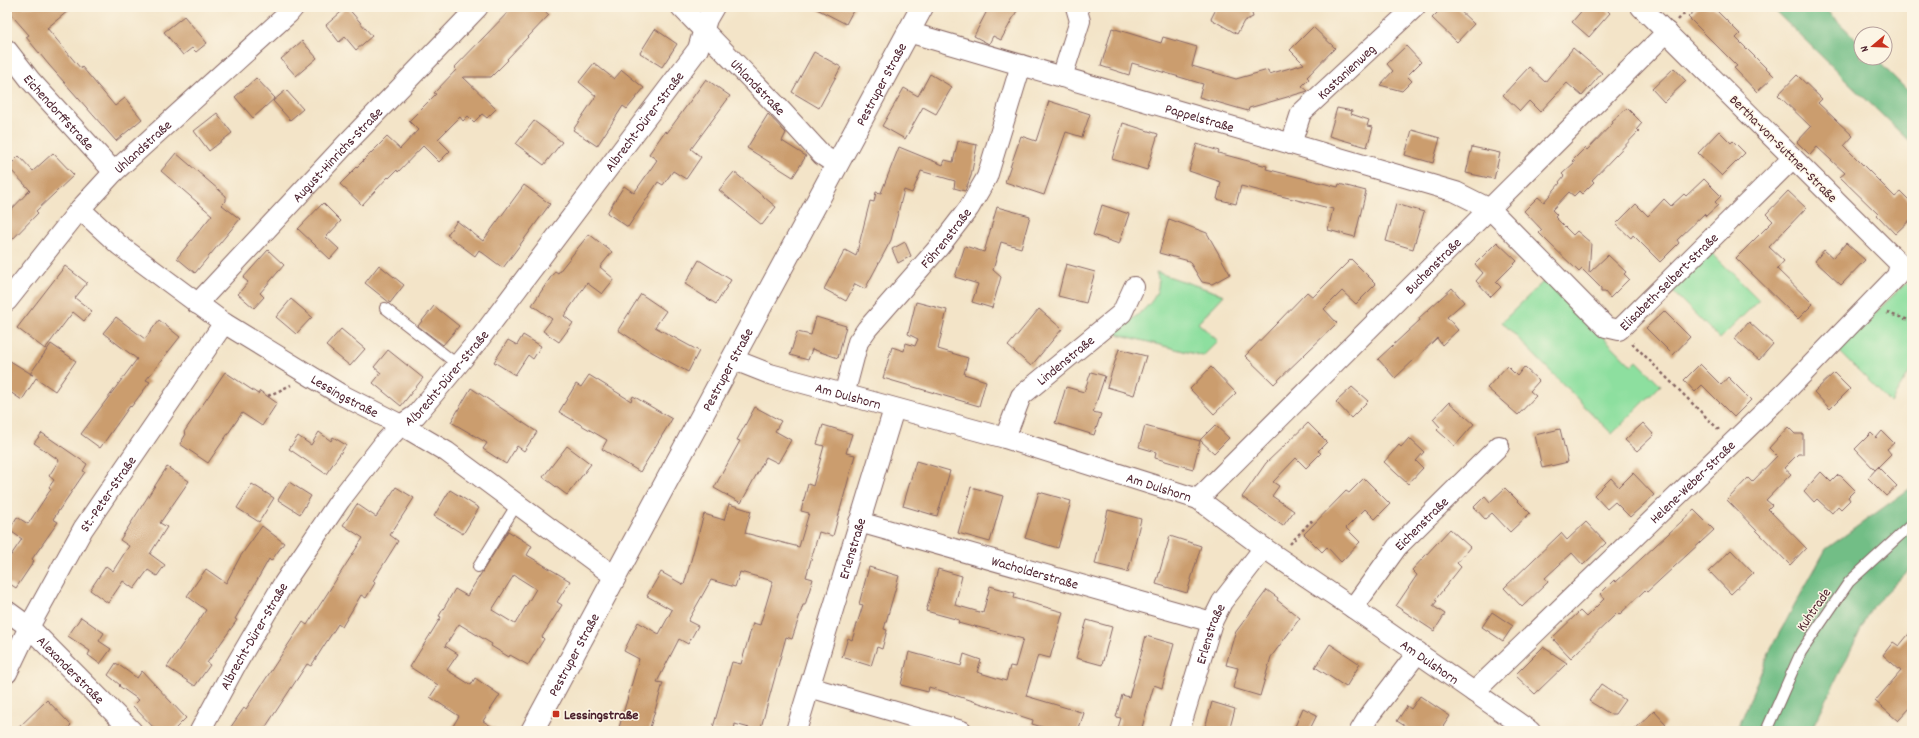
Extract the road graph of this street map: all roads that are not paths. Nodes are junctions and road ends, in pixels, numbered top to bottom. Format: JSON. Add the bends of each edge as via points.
{"nodes":[{"id":1,"x":294,"y":7,"type":"edge"},
{"id":2,"x":478,"y":7,"type":"edge"},
{"id":3,"x":681,"y":7,"type":"edge"},
{"id":4,"x":714,"y":7,"type":"edge"},
{"id":5,"x":922,"y":7,"type":"edge"},
{"id":6,"x":1076,"y":7,"type":"edge"},
{"id":7,"x":1641,"y":7,"type":"edge"},
{"id":8,"x":1408,"y":9,"type":"edge"},
{"id":9,"x":704,"y":31,"type":"junction"},
{"id":10,"x":908,"y":32,"type":"junction"},
{"id":11,"x":1667,"y":32,"type":"junction"},
{"id":12,"x":7,"y":50,"type":"edge"},
{"id":13,"x":1021,"y":65,"type":"junction"},
{"id":14,"x":1062,"y":77,"type":"junction"},
{"id":15,"x":1292,"y":144,"type":"junction"},
{"id":16,"x":1793,"y":158,"type":"junction"},
{"id":17,"x":837,"y":165,"type":"junction"},
{"id":18,"x":114,"y":172,"type":"junction"},
{"id":19,"x":80,"y":209,"type":"junction"},
{"id":20,"x":1490,"y":209,"type":"junction"},
{"id":21,"x":1900,"y":264,"type":"joint"},
{"id":22,"x":1134,"y":287,"type":"dead end"},
{"id":23,"x":7,"y":301,"type":"edge"},
{"id":24,"x":197,"y":304,"type":"junction"},
{"id":25,"x":385,"y":308,"type":"dead end"},
{"id":26,"x":224,"y":323,"type":"junction"},
{"id":27,"x":732,"y":359,"type":"junction"},
{"id":28,"x":458,"y":365,"type":"junction"},
{"id":29,"x":844,"y":395,"type":"junction"},
{"id":30,"x":894,"y":409,"type":"junction"},
{"id":31,"x":401,"y":425,"type":"junction"},
{"id":32,"x":1005,"y":438,"type":"junction"},
{"id":33,"x":1499,"y":446,"type":"dead end"},
{"id":34,"x":1198,"y":499,"type":"junction"},
{"id":35,"x":517,"y":504,"type":"junction"},
{"id":36,"x":859,"y":522,"type":"junction"},
{"id":37,"x":1912,"y":524,"type":"edge"},
{"id":38,"x":1264,"y":548,"type":"junction"},
{"id":39,"x":478,"y":567,"type":"dead end"},
{"id":40,"x":614,"y":576,"type":"junction"},
{"id":41,"x":1353,"y":608,"type":"junction"},
{"id":42,"x":7,"y":611,"type":"edge"},
{"id":43,"x":1212,"y":622,"type":"junction"},
{"id":44,"x":29,"y":626,"type":"junction"},
{"id":45,"x":1418,"y":652,"type":"junction"},
{"id":46,"x":7,"y":673,"type":"edge"},
{"id":47,"x":809,"y":687,"type":"junction"},
{"id":48,"x":1474,"y":692,"type":"junction"},
{"id":49,"x":202,"y":730,"type":"edge"},
{"id":50,"x":132,"y":731,"type":"edge"},
{"id":51,"x":532,"y":731,"type":"edge"},
{"id":52,"x":796,"y":731,"type":"edge"},
{"id":53,"x":962,"y":731,"type":"edge"},
{"id":54,"x":1180,"y":731,"type":"edge"},
{"id":55,"x":1360,"y":731,"type":"edge"},
{"id":56,"x":1530,"y":731,"type":"edge"},
{"id":57,"x":1766,"y":731,"type":"edge"}],
"edges":[{"from":1,"to":18,"type":"street","name":"Uhlandstraße"},
{"from":2,"to":24,"type":"street","name":"August-Hinrichs-Straße"},
{"from":3,"to":9,"type":"street","name":"Uhlandstraße"},
{"from":4,"to":9,"type":"street","name":"Albrecht-Dürer-Straße"},
{"from":5,"to":10,"type":"street","name":"Pestruper Straße"},
{"from":6,"to":14,"type":"street","via":[[1080,21]]},
{"from":7,"to":11,"type":"street"},
{"from":8,"to":15,"type":"street","name":"Kastanienweg","via":[[1301,113]]},
{"from":9,"to":17,"type":"street","name":"Uhlandstraße","via":[[822,155]]},
{"from":9,"to":28,"type":"street","name":"Albrecht-Dürer-Straße","via":[[698,49]]},
{"from":10,"to":13,"type":"street","name":"Pappelstraße"},
{"from":10,"to":17,"type":"street","name":"Pestruper Straße"},
{"from":11,"to":16,"type":"street","name":"Bertha-von-Suttner-Straße"},
{"from":11,"to":20,"type":"street","name":"Buchenstraße"},
{"from":12,"to":18,"type":"street","name":"Eichendorffstraße","via":[[31,81]]},
{"from":13,"to":14,"type":"street","name":"Pappelstraße"},
{"from":13,"to":29,"type":"street","name":"Föhrenstraße","via":[[987,177],[970,208],[858,342]]},
{"from":14,"to":15,"type":"street","name":"Pappelstraße"},
{"from":15,"to":20,"type":"street","name":"Pappelstraße","via":[[1456,192]]},
{"from":16,"to":20,"type":"street","name":"Elisabeth-Selbert-Straße","via":[[1619,330],[1606,327]]},
{"from":16,"to":21,"type":"street","name":"Bertha-von-Suttner-Straße"},
{"from":17,"to":27,"type":"street","name":"Pestruper Straße"},
{"from":18,"to":19,"type":"street","name":"Uhlandstraße"},
{"from":19,"to":23,"type":"street","name":"Uhlandstraße"},
{"from":19,"to":24,"type":"street","name":"Lessingstraße","via":[[119,245]]},
{"from":20,"to":34,"type":"street","name":"Buchenstraße"},
{"from":21,"to":48,"type":"street","name":"Helene-Weber-Straße","via":[[1897,276],[1787,390]]},
{"from":22,"to":32,"type":"street","name":"Lindenstraße","via":[[1122,313],[1021,396]]},
{"from":24,"to":26,"type":"street","name":"Lessingstraße"},
{"from":25,"to":28,"type":"lane"},
{"from":26,"to":31,"type":"street","name":"Lessingstraße","via":[[340,394]]},
{"from":26,"to":44,"type":"street","name":"St.-Peter-Straße","via":[[83,530]]},
{"from":27,"to":29,"type":"street","name":"Am Dulshorn","via":[[770,374]]},
{"from":27,"to":40,"type":"street","name":"Pestruper Straße"},
{"from":28,"to":31,"type":"street","name":"Albrecht-Dürer-Straße","via":[[416,415]]},
{"from":29,"to":30,"type":"street","name":"Am Dulshorn"},
{"from":30,"to":32,"type":"street","name":"Am Dulshorn"},
{"from":30,"to":36,"type":"street","name":"Erlenstraße"},
{"from":31,"to":35,"type":"street","name":"Lessingstraße","via":[[447,452]]},
{"from":31,"to":49,"type":"street","name":"Albrecht-Dürer-Straße","via":[[340,500],[282,586],[234,668]]},
{"from":32,"to":34,"type":"street","name":"Am Dulshorn"},
{"from":33,"to":41,"type":"street","name":"Eichenstraße","via":[[1397,547]]},
{"from":34,"to":38,"type":"street","name":"Am Dulshorn"},
{"from":35,"to":39,"type":"lane"},
{"from":35,"to":40,"type":"street","name":"Lessingstraße"},
{"from":36,"to":43,"type":"street","name":"Wacholderstraße"},
{"from":36,"to":47,"type":"street","name":"Erlenstraße"},
{"from":37,"to":57,"type":"lane","name":"Kuhtrade","via":[[1849,582],[1801,652]]},
{"from":38,"to":41,"type":"street","name":"Am Dulshorn"},
{"from":38,"to":43,"type":"street","name":"Erlenstraße","via":[[1222,602]]},
{"from":40,"to":51,"type":"street","name":"Pestruper Straße"},
{"from":41,"to":45,"type":"street","name":"Am Dulshorn"},
{"from":42,"to":44,"type":"street","name":"Alexanderstraße"},
{"from":43,"to":54,"type":"street","name":"Erlenstraße"},
{"from":44,"to":46,"type":"street","name":"St.-Peter-Straße"},
{"from":44,"to":50,"type":"street","name":"Alexanderstraße"},
{"from":45,"to":48,"type":"street","name":"Am Dulshorn"},
{"from":45,"to":55,"type":"street"},
{"from":47,"to":52,"type":"street","name":"Erlenstraße"},
{"from":47,"to":53,"type":"street"},
{"from":48,"to":56,"type":"street","name":"Am Dulshorn"}]}
